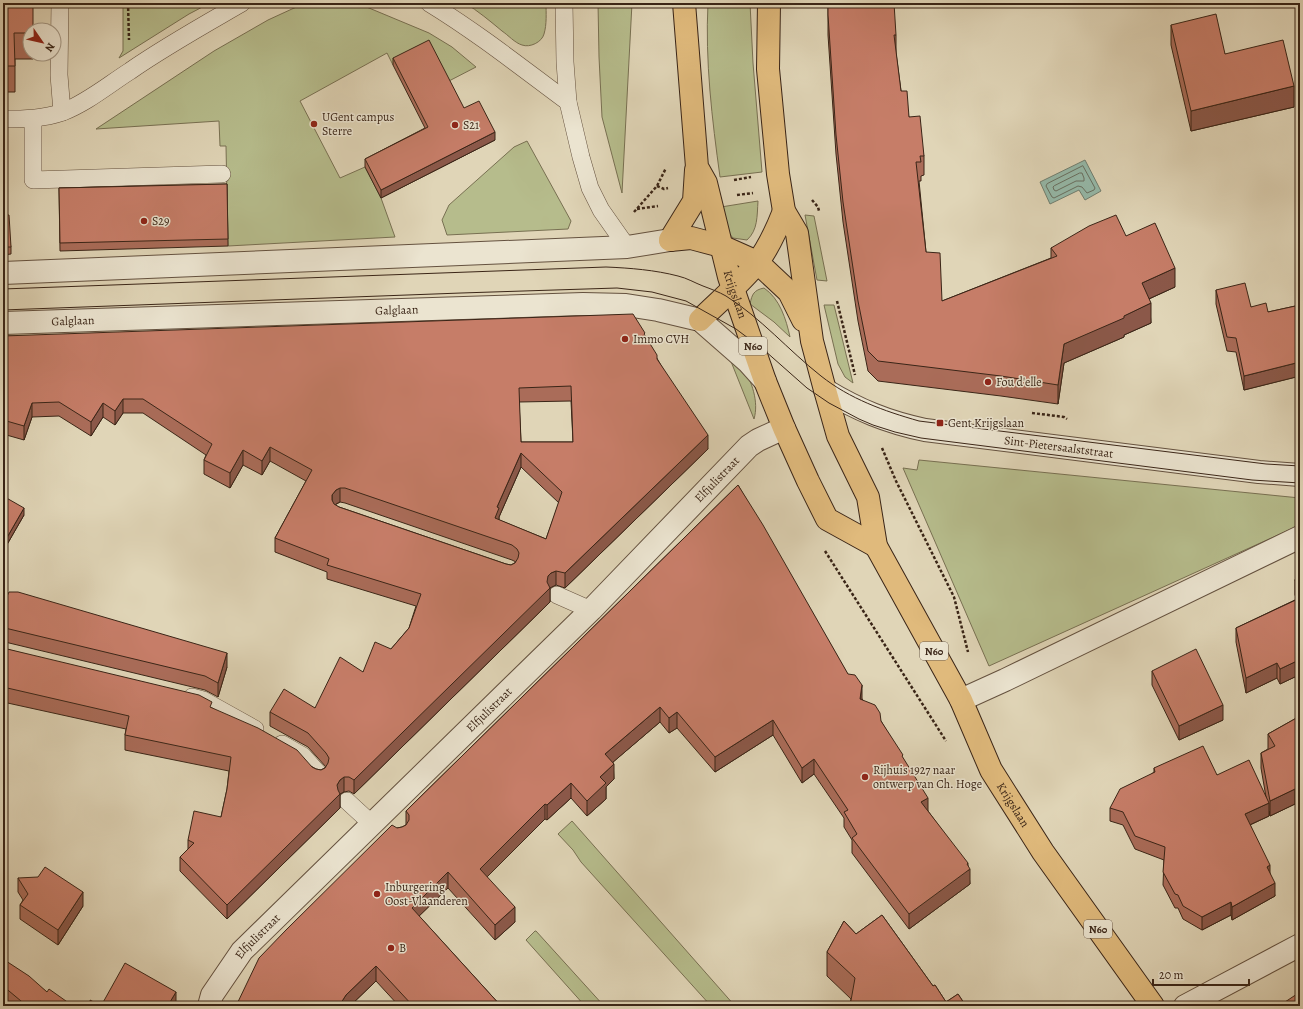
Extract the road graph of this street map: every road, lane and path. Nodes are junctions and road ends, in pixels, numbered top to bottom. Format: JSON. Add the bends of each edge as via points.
{"nodes":[{"id":1,"x":60,"y":3,"type":"edge"},
{"id":2,"x":128,"y":3,"type":"edge"},
{"id":3,"x":242,"y":3,"type":"edge"},
{"id":4,"x":429,"y":3,"type":"edge"},
{"id":5,"x":564,"y":3,"type":"edge"},
{"id":6,"x":684,"y":3,"type":"edge"},
{"id":7,"x":769,"y":3,"type":"edge"},
{"id":8,"x":130,"y":71,"type":"junction"},
{"id":9,"x":568,"y":102,"type":"junction"},
{"id":10,"x":62,"y":112,"type":"junction"},
{"id":11,"x":3,"y":119,"type":"edge"},
{"id":12,"x":33,"y":119,"type":"junction"},
{"id":13,"x":668,"y":165,"type":"dead end"},
{"id":14,"x":697,"y":166,"type":"junction"},
{"id":15,"x":222,"y":174,"type":"dead end"},
{"id":16,"x":757,"y":192,"type":"dead end"},
{"id":17,"x":736,"y":195,"type":"dead end"},
{"id":18,"x":808,"y":196,"type":"dead end"},
{"id":19,"x":661,"y":206,"type":"dead end"},
{"id":20,"x":632,"y":208,"type":"dead end"},
{"id":21,"x":637,"y":209,"type":"junction"},
{"id":22,"x":784,"y":211,"type":"junction"},
{"id":23,"x":819,"y":214,"type":"dead end"},
{"id":24,"x":614,"y":228,"type":"junction"},
{"id":25,"x":670,"y":240,"type":"junction"},
{"id":26,"x":627,"y":246,"type":"junction"},
{"id":27,"x":721,"y":246,"type":"junction"},
{"id":28,"x":757,"y":262,"type":"junction"},
{"id":29,"x":3,"y":273,"type":"edge"},
{"id":30,"x":733,"y":289,"type":"junction"},
{"id":31,"x":836,"y":300,"type":"dead end"},
{"id":32,"x":700,"y":320,"type":"junction"},
{"id":33,"x":3,"y":323,"type":"edge"},
{"id":34,"x":812,"y":341,"type":"junction"},
{"id":35,"x":765,"y":382,"type":"junction"},
{"id":36,"x":825,"y":390,"type":"junction"},
{"id":37,"x":869,"y":414,"type":"junction"},
{"id":38,"x":784,"y":428,"type":"junction"},
{"id":39,"x":1300,"y":475,"type":"edge"},
{"id":40,"x":896,"y":481,"type":"dead end"},
{"id":41,"x":1300,"y":537,"type":"edge"},
{"id":42,"x":876,"y":546,"type":"junction"},
{"id":43,"x":557,"y":595,"type":"dead end"},
{"id":44,"x":591,"y":610,"type":"junction"},
{"id":45,"x":969,"y":654,"type":"dead end"},
{"id":46,"x":180,"y":694,"type":"edge"},
{"id":47,"x":961,"y":700,"type":"junction"},
{"id":48,"x":319,"y":774,"type":"edge"},
{"id":49,"x":347,"y":801,"type":"dead end"},
{"id":50,"x":381,"y":821,"type":"junction"},
{"id":51,"x":1300,"y":945,"type":"edge"},
{"id":52,"x":209,"y":1006,"type":"edge"},
{"id":53,"x":1153,"y":1006,"type":"edge"},
{"id":54,"x":1185,"y":1006,"type":"edge"}],
"edges":[{"from":1,"to":10,"type":"lane","via":[[59,75]]},
{"from":2,"to":8,"type":"path"},
{"from":3,"to":8,"type":"lane"},
{"from":4,"to":9,"type":"lane","via":[[464,24]]},
{"from":5,"to":9,"type":"lane"},
{"from":6,"to":14,"type":"main road","name":"Krijgslaan","number":"N60"},
{"from":7,"to":22,"type":"main road","name":"Krijgslaan","number":"N60","via":[[768,69]]},
{"from":8,"to":10,"type":"lane","via":[[90,99]]},
{"from":9,"to":24,"type":"lane","via":[[590,188]]},
{"from":10,"to":12,"type":"lane"},
{"from":11,"to":12,"type":"lane"},
{"from":12,"to":15,"type":"lane","via":[[33,180]]},
{"from":13,"to":21,"type":"path","via":[[657,186]]},
{"from":14,"to":25,"type":"main road","via":[[694,201]]},
{"from":14,"to":27,"type":"main road","name":"Krijgslaan","number":"N60","via":[[706,183]]},
{"from":16,"to":17,"type":"path"},
{"from":18,"to":23,"type":"path","via":[[818,207]]},
{"from":19,"to":21,"type":"path"},
{"from":20,"to":21,"type":"path"},
{"from":21,"to":24,"type":"path"},
{"from":22,"to":28,"type":"main road","via":[[772,238]]},
{"from":22,"to":34,"type":"main road","name":"Krijgslaan","number":"N60","via":[[797,233]]},
{"from":24,"to":26,"type":"lane"},
{"from":25,"to":26,"type":"street"},
{"from":25,"to":27,"type":"main road","via":[[691,238]]},
{"from":26,"to":29,"type":"street"},
{"from":27,"to":28,"type":"main road"},
{"from":27,"to":30,"type":"main road","name":"Krijgslaan","number":"N60"},
{"from":28,"to":30,"type":"main road"},
{"from":28,"to":34,"type":"main road","via":[[789,292]]},
{"from":30,"to":32,"type":"main road"},
{"from":30,"to":35,"type":"main road","name":"Krijgslaan","number":"N60"},
{"from":31,"to":37,"type":"path","via":[[852,365]]},
{"from":32,"to":33,"type":"street","name":"Galglaan","via":[[658,310],[604,304]]},
{"from":32,"to":35,"type":"street","name":"Galglaan","via":[[748,362]]},
{"from":34,"to":36,"type":"main road","name":"Krijgslaan","number":"N60"},
{"from":35,"to":38,"type":"main road","name":"Krijgslaan","number":"N60"},
{"from":36,"to":37,"type":"street","name":"Sint-Pietersaalststraat"},
{"from":36,"to":42,"type":"main road","name":"Krijgslaan","number":"N60","via":[[838,436],[868,498]]},
{"from":37,"to":39,"type":"street","name":"Sint-Pietersaalststraat","via":[[924,430]]},
{"from":38,"to":42,"type":"main road","name":"Krijgslaan","number":"N60","via":[[827,519]]},
{"from":38,"to":44,"type":"street","name":"Elfjulistraat","via":[[749,446]]},
{"from":40,"to":45,"type":"path","via":[[954,597]]},
{"from":41,"to":47,"type":"street"},
{"from":42,"to":47,"type":"main road","name":"Krijgslaan","number":"N60"},
{"from":43,"to":44,"type":"lane"},
{"from":44,"to":50,"type":"street","name":"Elfjulistraat"},
{"from":46,"to":48,"type":"lane","via":[[203,700],[303,756]]},
{"from":47,"to":53,"type":"main road","name":"Krijgslaan","number":"N60","via":[[991,770],[1043,852]]},
{"from":49,"to":50,"type":"lane"},
{"from":50,"to":52,"type":"street","name":"Elfjulistraat","via":[[242,951],[212,995]]},
{"from":51,"to":54,"type":"street"}]}
